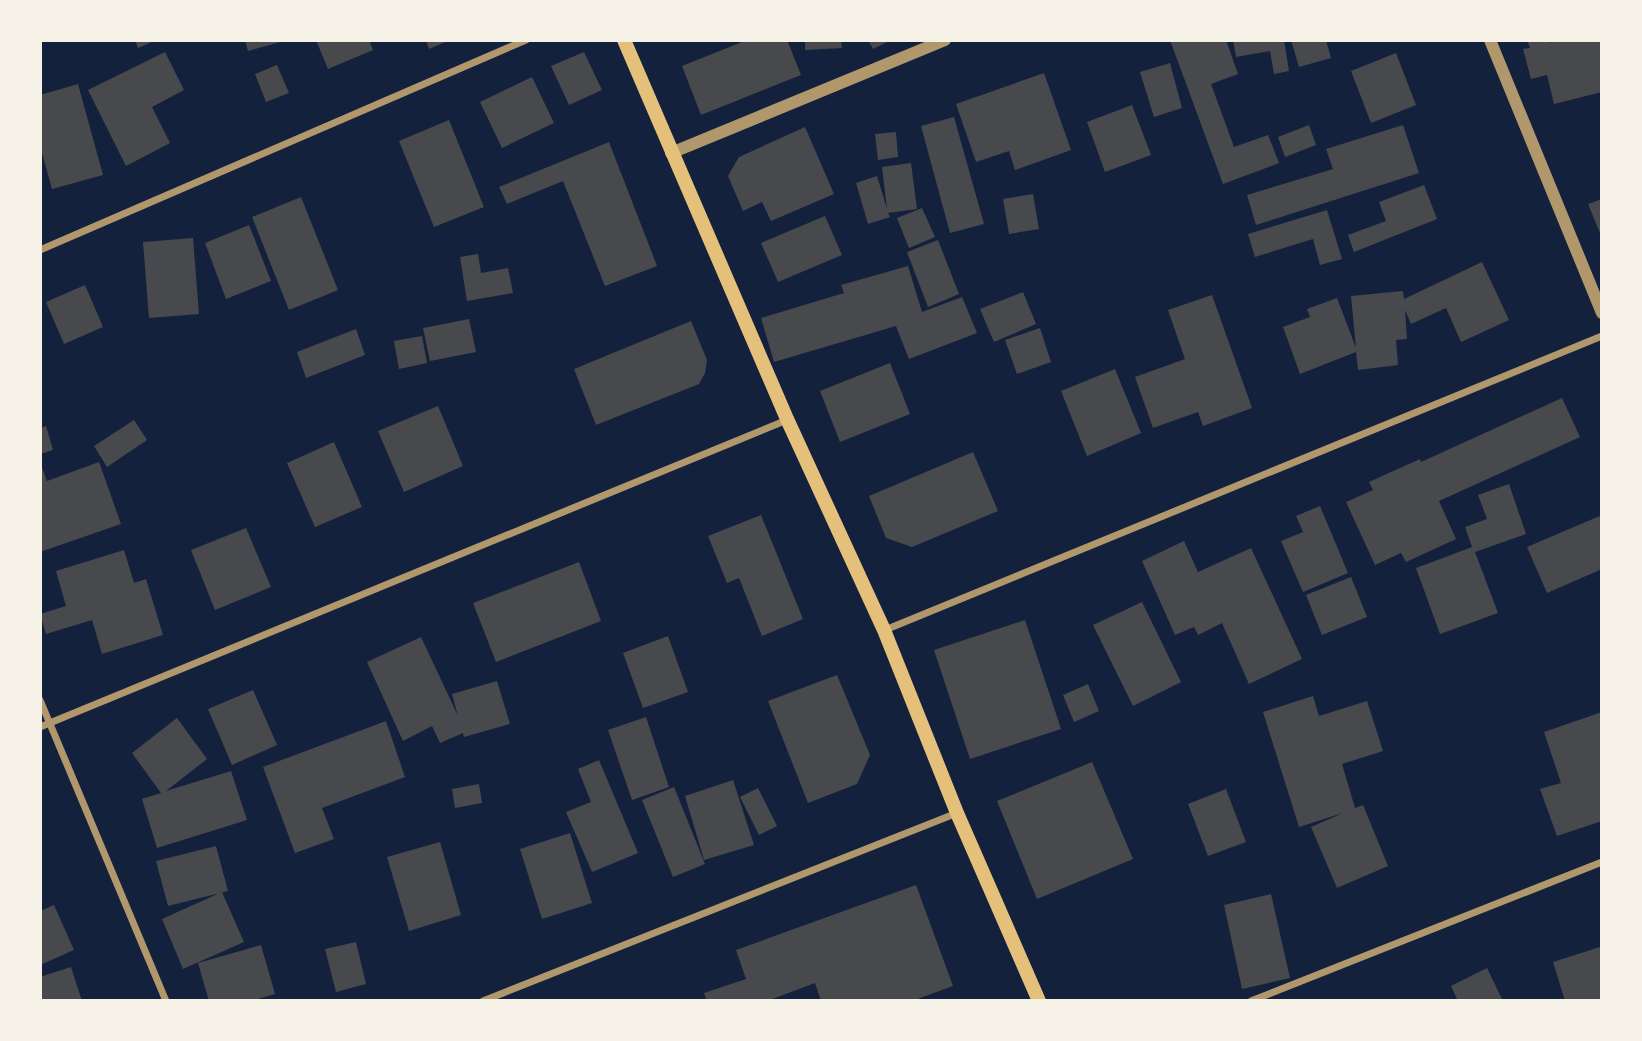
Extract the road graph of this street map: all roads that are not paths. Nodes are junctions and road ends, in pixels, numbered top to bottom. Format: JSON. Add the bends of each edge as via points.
{"nodes":[{"id":1,"x":526,"y":40,"type":"edge"},
{"id":2,"x":624,"y":40,"type":"edge"},
{"id":3,"x":945,"y":40,"type":"edge"},
{"id":4,"x":1490,"y":40,"type":"edge"},
{"id":5,"x":671,"y":153,"type":"junction"},
{"id":6,"x":40,"y":250,"type":"edge"},
{"id":7,"x":1602,"y":313,"type":"edge"},
{"id":8,"x":1602,"y":336,"type":"edge"},
{"id":9,"x":787,"y":419,"type":"junction"},
{"id":10,"x":884,"y":630,"type":"junction"},
{"id":11,"x":40,"y":700,"type":"edge"},
{"id":12,"x":50,"y":723,"type":"junction"},
{"id":13,"x":40,"y":727,"type":"edge"},
{"id":14,"x":957,"y":813,"type":"junction"},
{"id":15,"x":1602,"y":862,"type":"edge"},
{"id":16,"x":166,"y":1001,"type":"edge"},
{"id":17,"x":483,"y":1001,"type":"edge"},
{"id":18,"x":1039,"y":1001,"type":"edge"},
{"id":19,"x":1251,"y":1001,"type":"edge"}],
"edges":[{"from":1,"to":6,"type":"street"},
{"from":2,"to":5,"type":"main road"},
{"from":3,"to":5,"type":"street"},
{"from":4,"to":7,"type":"street"},
{"from":5,"to":9,"type":"main road"},
{"from":8,"to":10,"type":"street"},
{"from":9,"to":10,"type":"main road"},
{"from":9,"to":12,"type":"street"},
{"from":10,"to":14,"type":"main road"},
{"from":11,"to":12,"type":"street"},
{"from":12,"to":13,"type":"street"},
{"from":12,"to":16,"type":"street"},
{"from":14,"to":17,"type":"street"},
{"from":14,"to":18,"type":"main road"},
{"from":15,"to":19,"type":"street"}]}
